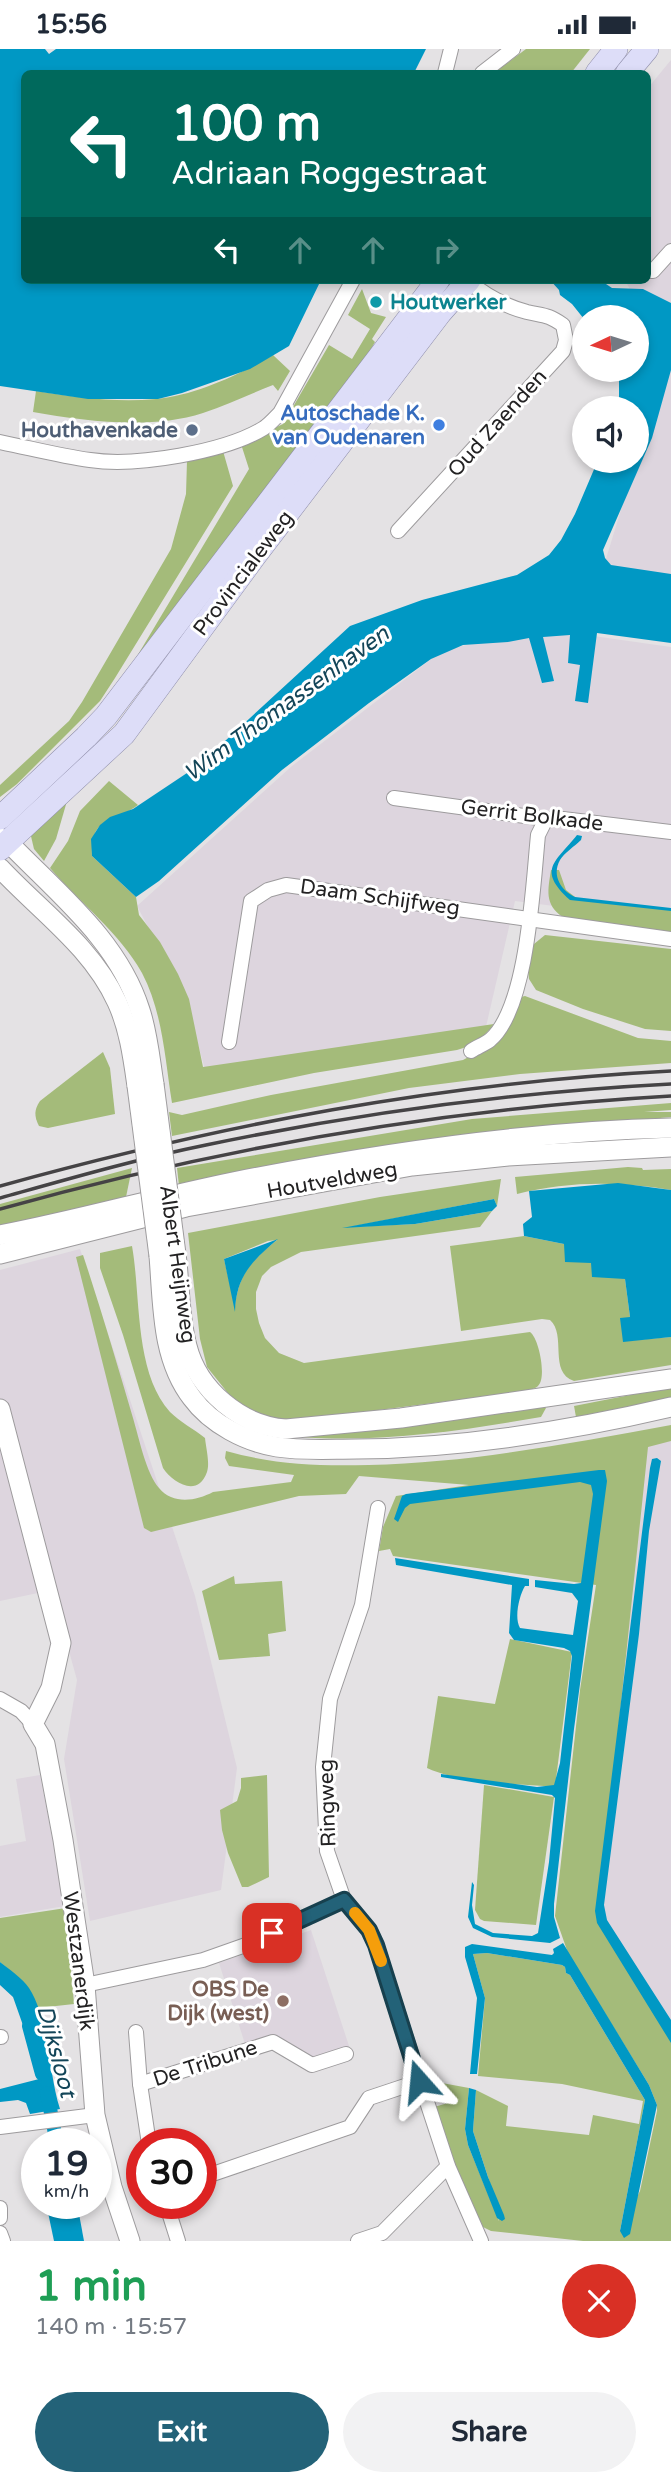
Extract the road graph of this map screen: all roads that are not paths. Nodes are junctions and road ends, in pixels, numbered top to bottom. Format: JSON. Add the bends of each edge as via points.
{"nodes":[{"id":1,"x":451,"y":49,"type":"edge"},
{"id":2,"x":513,"y":49,"type":"edge"},
{"id":3,"x":617,"y":49,"type":"edge"},
{"id":4,"x":646,"y":49,"type":"edge"},
{"id":5,"x":445,"y":70,"type":"edge"},
{"id":6,"x":486,"y":70,"type":"edge"},
{"id":7,"x":600,"y":70,"type":"edge"},
{"id":8,"x":629,"y":70,"type":"edge"},
{"id":9,"x":671,"y":251,"type":"edge"},
{"id":10,"x":651,"y":271,"type":"edge"},
{"id":11,"x":351,"y":284,"type":"edge"},
{"id":12,"x":435,"y":284,"type":"edge"},
{"id":13,"x":463,"y":284,"type":"edge"},
{"id":14,"x":472,"y":284,"type":"edge"},
{"id":15,"x":0,"y":442,"type":"edge"},
{"id":16,"x":398,"y":531,"type":"dead end"},
{"id":17,"x":394,"y":798,"type":"dead end"},
{"id":18,"x":0,"y":818,"type":"edge"},
{"id":19,"x":546,"y":819,"type":"junction"},
{"id":20,"x":671,"y":832,"type":"edge"},
{"id":21,"x":3,"y":843,"type":"edge"},
{"id":22,"x":0,"y":868,"type":"edge"},
{"id":23,"x":529,"y":918,"type":"junction"},
{"id":24,"x":671,"y":939,"type":"edge"},
{"id":25,"x":229,"y":1042,"type":"dead end"},
{"id":26,"x":471,"y":1051,"type":"dead end"},
{"id":27,"x":145,"y":1085,"type":"junction"},
{"id":28,"x":671,"y":1128,"type":"edge"},
{"id":29,"x":671,"y":1147,"type":"edge"},
{"id":30,"x":0,"y":1235,"type":"edge"},
{"id":31,"x":0,"y":1254,"type":"edge"},
{"id":32,"x":167,"y":1255,"type":"junction"},
{"id":33,"x":671,"y":1379,"type":"edge"},
{"id":34,"x":671,"y":1407,"type":"edge"},
{"id":35,"x":0,"y":1409,"type":"edge"},
{"id":36,"x":378,"y":1508,"type":"dead end"},
{"id":37,"x":0,"y":1699,"type":"edge"},
{"id":38,"x":33,"y":1724,"type":"junction"},
{"id":39,"x":344,"y":1900,"type":"junction"},
{"id":40,"x":85,"y":1985,"type":"junction"},
{"id":41,"x":136,"y":2032,"type":"dead end"},
{"id":42,"x":346,"y":2054,"type":"dead end"},
{"id":43,"x":419,"y":2081,"type":"junction"},
{"id":44,"x":140,"y":2084,"type":"junction"},
{"id":45,"x":95,"y":2115,"type":"junction"},
{"id":46,"x":0,"y":2127,"type":"edge"},
{"id":47,"x":147,"y":2128,"type":"edge"},
{"id":48,"x":448,"y":2165,"type":"junction"},
{"id":49,"x":217,"y":2173,"type":"edge"},
{"id":50,"x":0,"y":2208,"type":"edge"},
{"id":51,"x":0,"y":2218,"type":"edge"},
{"id":52,"x":171,"y":2219,"type":"edge"},
{"id":53,"x":0,"y":2232,"type":"edge"},
{"id":54,"x":4,"y":2241,"type":"edge"},
{"id":55,"x":130,"y":2241,"type":"edge"},
{"id":56,"x":178,"y":2241,"type":"edge"},
{"id":57,"x":358,"y":2241,"type":"edge"},
{"id":58,"x":481,"y":2241,"type":"edge"}],
"edges":[{"from":1,"to":5,"type":"street"},
{"from":2,"to":6,"type":"street"},
{"from":3,"to":7,"type":"main road"},
{"from":4,"to":8,"type":"main road"},
{"from":9,"to":10,"type":"street"},
{"from":11,"to":15,"type":"street","via":[[280,413],[264,428],[198,451],[128,462],[92,460]]},
{"from":12,"to":18,"type":"main road","name":"Provincialeweg","via":[[106,716]]},
{"from":13,"to":21,"type":"main road","name":"Provincialeweg","via":[[124,734]]},
{"from":14,"to":16,"type":"street","name":"Oud Zaenden","via":[[494,300],[548,315],[562,325],[563,351]]},
{"from":17,"to":19,"type":"street","name":"Gerrit Bolkade"},
{"from":19,"to":20,"type":"street","name":"Gerrit Bolkade"},
{"from":19,"to":23,"type":"street","via":[[538,835]]},
{"from":21,"to":27,"type":"street","name":"Albert Heijnweg","via":[[92,928],[124,972],[146,1033]]},
{"from":22,"to":27,"type":"street","name":"Albert Heijnweg","via":[[101,973],[123,1017]]},
{"from":23,"to":24,"type":"street","name":"Daam Schijfweg"},
{"from":23,"to":25,"type":"street","name":"Daam Schijfweg","via":[[286,885],[268,890],[251,901]]},
{"from":23,"to":26,"type":"street","via":[[518,990],[506,1019],[491,1039]]},
{"from":27,"to":32,"type":"street","name":"Albert Heijnweg","bridge":true},
{"from":28,"to":30,"type":"street","name":"Houtveldweg","via":[[567,1134],[363,1159],[234,1182]]},
{"from":29,"to":31,"type":"street","name":"Houtveldweg","via":[[412,1166],[186,1207]]},
{"from":32,"to":33,"type":"street","name":"Albert Heijnweg","via":[[194,1365],[222,1402],[272,1428],[401,1418]]},
{"from":32,"to":34,"type":"street","name":"Albert Heijnweg","via":[[164,1322],[169,1351],[184,1387],[216,1422],[260,1443],[314,1449],[420,1447],[563,1428]]},
{"from":35,"to":38,"type":"street","via":[[61,1643],[51,1688]]},
{"from":36,"to":39,"type":"street","name":"Ringweg","via":[[362,1605],[330,1699],[323,1767],[327,1851]]},
{"from":37,"to":38,"type":"street","name":"Westzanerdijk"},
{"from":38,"to":40,"type":"street","name":"Westzanerdijk","via":[[45,1744],[51,1770]]},
{"from":39,"to":40,"type":"street","via":[[203,1960]]},
{"from":39,"to":43,"type":"street","name":"Ringweg","via":[[376,1945]]},
{"from":40,"to":45,"type":"street","name":"Westzanerdijk"},
{"from":41,"to":44,"type":"street"},
{"from":42,"to":44,"type":"street","name":"De Tribune","via":[[312,2065],[274,2042]]},
{"from":43,"to":48,"type":"street","name":"Ringweg"},
{"from":43,"to":49,"type":"street","via":[[369,2098],[350,2127]]},
{"from":44,"to":47,"type":"street"},
{"from":45,"to":46,"type":"street"},
{"from":45,"to":55,"type":"street","name":"Westzanerdijk"},
{"from":48,"to":57,"type":"street","via":[[382,2232]]},
{"from":48,"to":58,"type":"street","name":"Ringweg"},
{"from":50,"to":51,"type":"street"},
{"from":52,"to":56,"type":"street"},
{"from":53,"to":54,"type":"street"}]}
